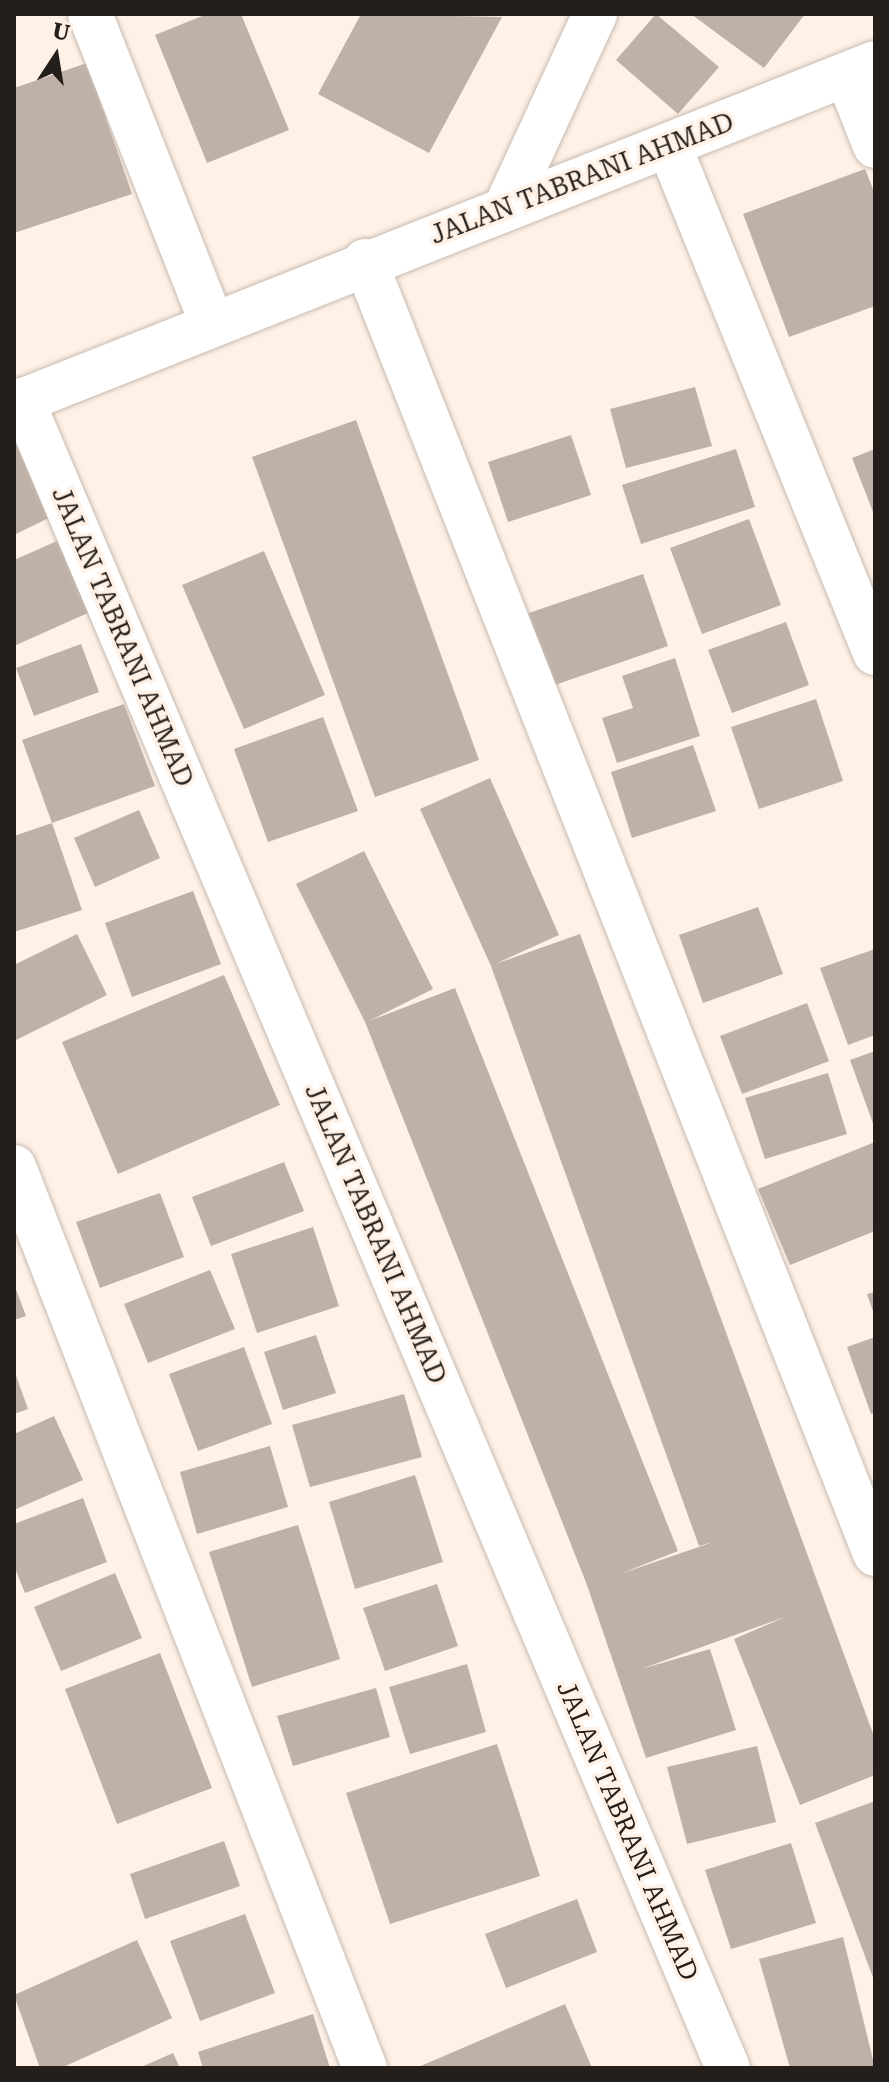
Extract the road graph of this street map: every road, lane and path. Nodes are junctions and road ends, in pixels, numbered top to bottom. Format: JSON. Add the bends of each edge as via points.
{"nodes":[{"id":1,"x":90,"y":14,"type":"edge"},
{"id":2,"x":584,"y":21,"type":"edge"},
{"id":3,"x":861,"y":69,"type":"edge"},
{"id":4,"x":875,"y":146,"type":"edge"},
{"id":5,"x":670,"y":148,"type":"junction"},
{"id":6,"x":505,"y":209,"type":"junction"},
{"id":7,"x":365,"y":261,"type":"junction"},
{"id":8,"x":212,"y":323,"type":"junction"},
{"id":9,"x":18,"y":402,"type":"edge"},
{"id":10,"x":875,"y":653,"type":"edge"},
{"id":11,"x":14,"y":1167,"type":"edge"},
{"id":12,"x":875,"y":1554,"type":"edge"},
{"id":13,"x":717,"y":2065,"type":"edge"},
{"id":14,"x":365,"y":2068,"type":"edge"}],
"edges":[{"from":1,"to":8,"type":"street"},
{"from":2,"to":6,"type":"street"},
{"from":3,"to":4,"type":"street"},
{"from":3,"to":5,"type":"street","name":"JALAN TABRANI AHMAD"},
{"from":5,"to":6,"type":"street","name":"JALAN TABRANI AHMAD"},
{"from":5,"to":10,"type":"street"},
{"from":6,"to":7,"type":"street","name":"JALAN TABRANI AHMAD"},
{"from":7,"to":8,"type":"street","name":"JALAN TABRANI AHMAD"},
{"from":7,"to":12,"type":"street"},
{"from":8,"to":9,"type":"street","name":"JALAN TABRANI AHMAD"},
{"from":9,"to":13,"type":"street","name":"JALAN TABRANI AHMAD"},
{"from":11,"to":14,"type":"street"}]}
